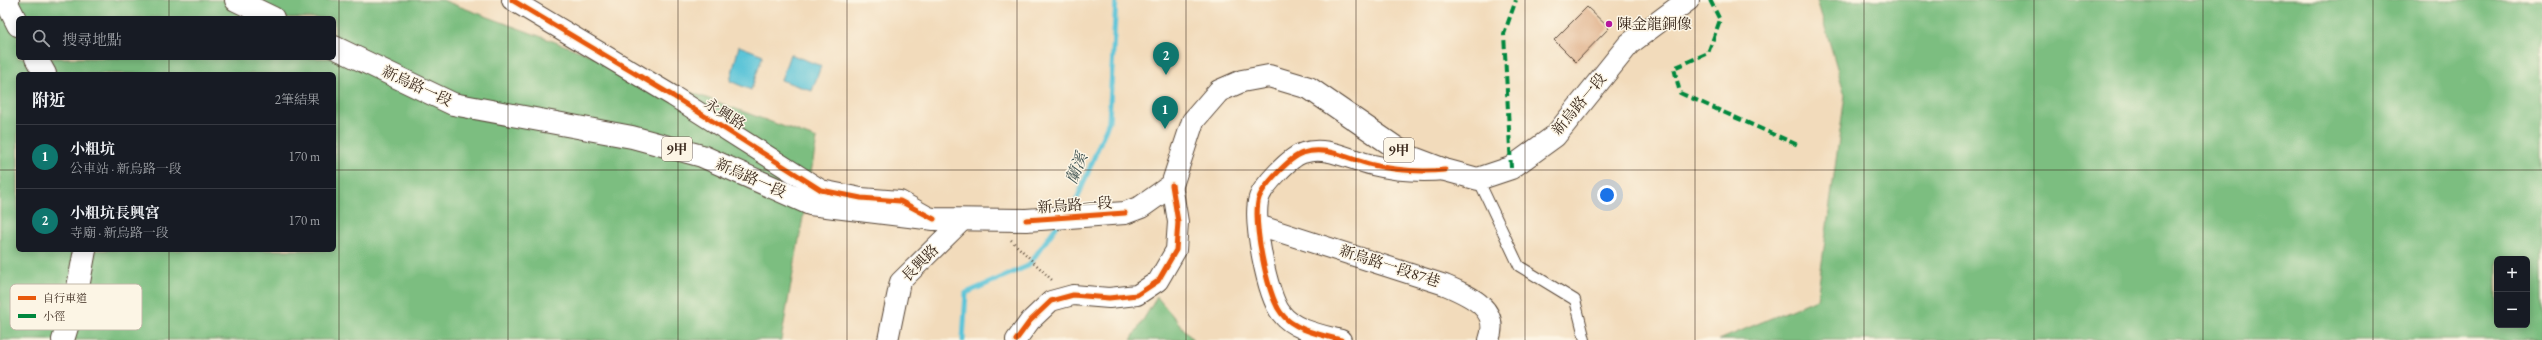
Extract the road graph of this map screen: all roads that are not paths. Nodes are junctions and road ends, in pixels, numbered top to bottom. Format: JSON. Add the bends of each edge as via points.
{"nodes":[{"id":1,"x":236,"y":0,"type":"edge"},
{"id":2,"x":512,"y":0,"type":"edge"},
{"id":3,"x":1688,"y":0,"type":"edge"},
{"id":4,"x":5,"y":3,"type":"edge"},
{"id":5,"x":269,"y":16,"type":"edge"},
{"id":6,"x":16,"y":21,"type":"edge"},
{"id":7,"x":336,"y":48,"type":"edge"},
{"id":8,"x":37,"y":60,"type":"edge"},
{"id":9,"x":44,"y":72,"type":"edge"},
{"id":10,"x":1445,"y":170,"type":"junction"},
{"id":11,"x":1478,"y":179,"type":"junction"},
{"id":12,"x":1172,"y":185,"type":"junction"},
{"id":13,"x":964,"y":219,"type":"junction"},
{"id":14,"x":934,"y":220,"type":"junction"},
{"id":15,"x":1258,"y":225,"type":"junction"},
{"id":16,"x":84,"y":252,"type":"edge"},
{"id":17,"x":78,"y":284,"type":"edge"},
{"id":18,"x":66,"y":330,"type":"edge"},
{"id":19,"x":63,"y":340,"type":"edge"},
{"id":20,"x":888,"y":340,"type":"edge"},
{"id":21,"x":1016,"y":340,"type":"edge"},
{"id":22,"x":1341,"y":340,"type":"edge"},
{"id":23,"x":1488,"y":340,"type":"edge"},
{"id":24,"x":1585,"y":340,"type":"edge"}],
"edges":[{"from":1,"to":5,"type":"main road"},
{"from":2,"to":14,"type":"street","name":"永興路","via":[[673,96],[821,190],[861,198],[900,201]]},
{"from":3,"to":11,"type":"main road","name":"新烏路一段","via":[[1628,44],[1555,136],[1511,168]]},
{"from":4,"to":6,"type":"main road"},
{"from":7,"to":14,"type":"main road","name":"新烏路一段","number":"9甲","via":[[453,104],[632,137],[702,156],[810,204]]},
{"from":8,"to":9,"type":"main road"},
{"from":10,"to":11,"type":"main road","number":"9甲"},
{"from":10,"to":12,"type":"main road","number":"9甲","via":[[1408,156],[1309,88],[1269,76],[1242,81],[1219,91],[1193,121]]},
{"from":10,"to":15,"type":"street","via":[[1414,172],[1372,165],[1315,149],[1300,154],[1268,185],[1259,198]]},
{"from":11,"to":24,"type":"lane","via":[[1520,266],[1575,300]]},
{"from":12,"to":13,"type":"main road","name":"新烏路一段","number":"9甲","via":[[1141,207],[1125,213],[1026,220]]},
{"from":12,"to":21,"type":"street","via":[[1178,222],[1176,250],[1158,281],[1137,295],[1109,298],[1073,295],[1051,301],[1030,321]]},
{"from":13,"to":14,"type":"main road","name":"新烏路一段","number":"9甲"},
{"from":13,"to":20,"type":"street","name":"長興路","via":[[900,282]]},
{"from":15,"to":22,"type":"street","via":[[1266,272],[1281,313],[1291,322],[1317,334]]},
{"from":15,"to":23,"type":"street","name":"新烏路一段87巷","via":[[1445,285],[1474,298],[1482,304],[1491,321]]},
{"from":16,"to":17,"type":"main road"},
{"from":18,"to":19,"type":"main road"}]}
